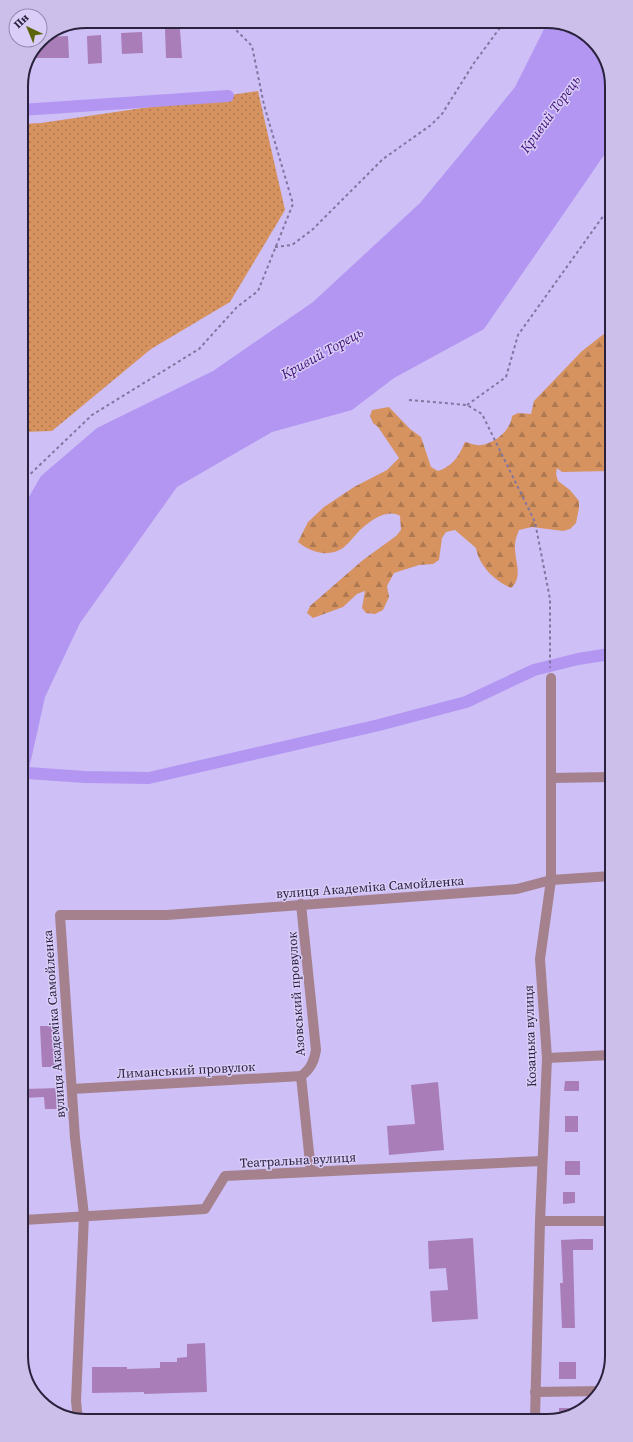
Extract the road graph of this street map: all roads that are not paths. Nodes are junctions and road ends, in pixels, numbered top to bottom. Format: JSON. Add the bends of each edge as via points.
{"nodes":[{"id":1,"x":551,"y":675,"type":"road end"},
{"id":2,"x":605,"y":777,"type":"edge"},
{"id":3,"x":551,"y":778,"type":"junction"},
{"id":4,"x":605,"y":876,"type":"edge"},
{"id":5,"x":551,"y":880,"type":"junction"},
{"id":6,"x":301,"y":904,"type":"junction"},
{"id":7,"x":605,"y":1055,"type":"edge"},
{"id":8,"x":547,"y":1058,"type":"junction"},
{"id":9,"x":301,"y":1076,"type":"junction"},
{"id":10,"x":72,"y":1089,"type":"junction"},
{"id":11,"x":542,"y":1161,"type":"junction"},
{"id":12,"x":311,"y":1172,"type":"junction"},
{"id":13,"x":84,"y":1215,"type":"junction"},
{"id":14,"x":28,"y":1220,"type":"edge"},
{"id":15,"x":540,"y":1221,"type":"junction"},
{"id":16,"x":605,"y":1221,"type":"edge"},
{"id":17,"x":593,"y":1391,"type":"edge"},
{"id":18,"x":535,"y":1392,"type":"junction"},
{"id":19,"x":77,"y":1413,"type":"edge"},
{"id":20,"x":535,"y":1414,"type":"edge"}],
"edges":[{"from":1,"to":3,"type":"street","name":"Козацька вулиця"},
{"from":2,"to":3,"type":"street"},
{"from":3,"to":5,"type":"street","name":"Козацька вулиця"},
{"from":4,"to":5,"type":"street","name":"вулиця Академіка Самойленка"},
{"from":5,"to":6,"type":"street","name":"вулиця Академіка Самойленка","via":[[517,888]]},
{"from":5,"to":8,"type":"street","name":"Козацька вулиця","via":[[540,959]]},
{"from":6,"to":9,"type":"street","name":"Азовський провулок","via":[[316,1050],[314,1062]]},
{"from":6,"to":10,"type":"street","name":"вулиця Академіка Самойленка","via":[[167,915],[60,915]]},
{"from":7,"to":8,"type":"street"},
{"from":8,"to":11,"type":"street","name":"Козацька вулиця"},
{"from":9,"to":10,"type":"street","name":"Лиманський провулок"},
{"from":9,"to":12,"type":"street"},
{"from":10,"to":13,"type":"street","name":"вулиця Академіка Самойленка"},
{"from":11,"to":12,"type":"street","name":"Театральна вулиця"},
{"from":11,"to":15,"type":"street","name":"Козацька вулиця"},
{"from":12,"to":13,"type":"street","name":"Театральна вулиця","via":[[226,1176],[205,1208]]},
{"from":13,"to":14,"type":"street","name":"Театральна вулиця"},
{"from":13,"to":19,"type":"street","name":"вулиця Академіка Самойленка"},
{"from":15,"to":16,"type":"street"},
{"from":15,"to":18,"type":"street","name":"Козацька вулиця"},
{"from":17,"to":18,"type":"street"},
{"from":18,"to":20,"type":"street","name":"Козацька вулиця"}]}
